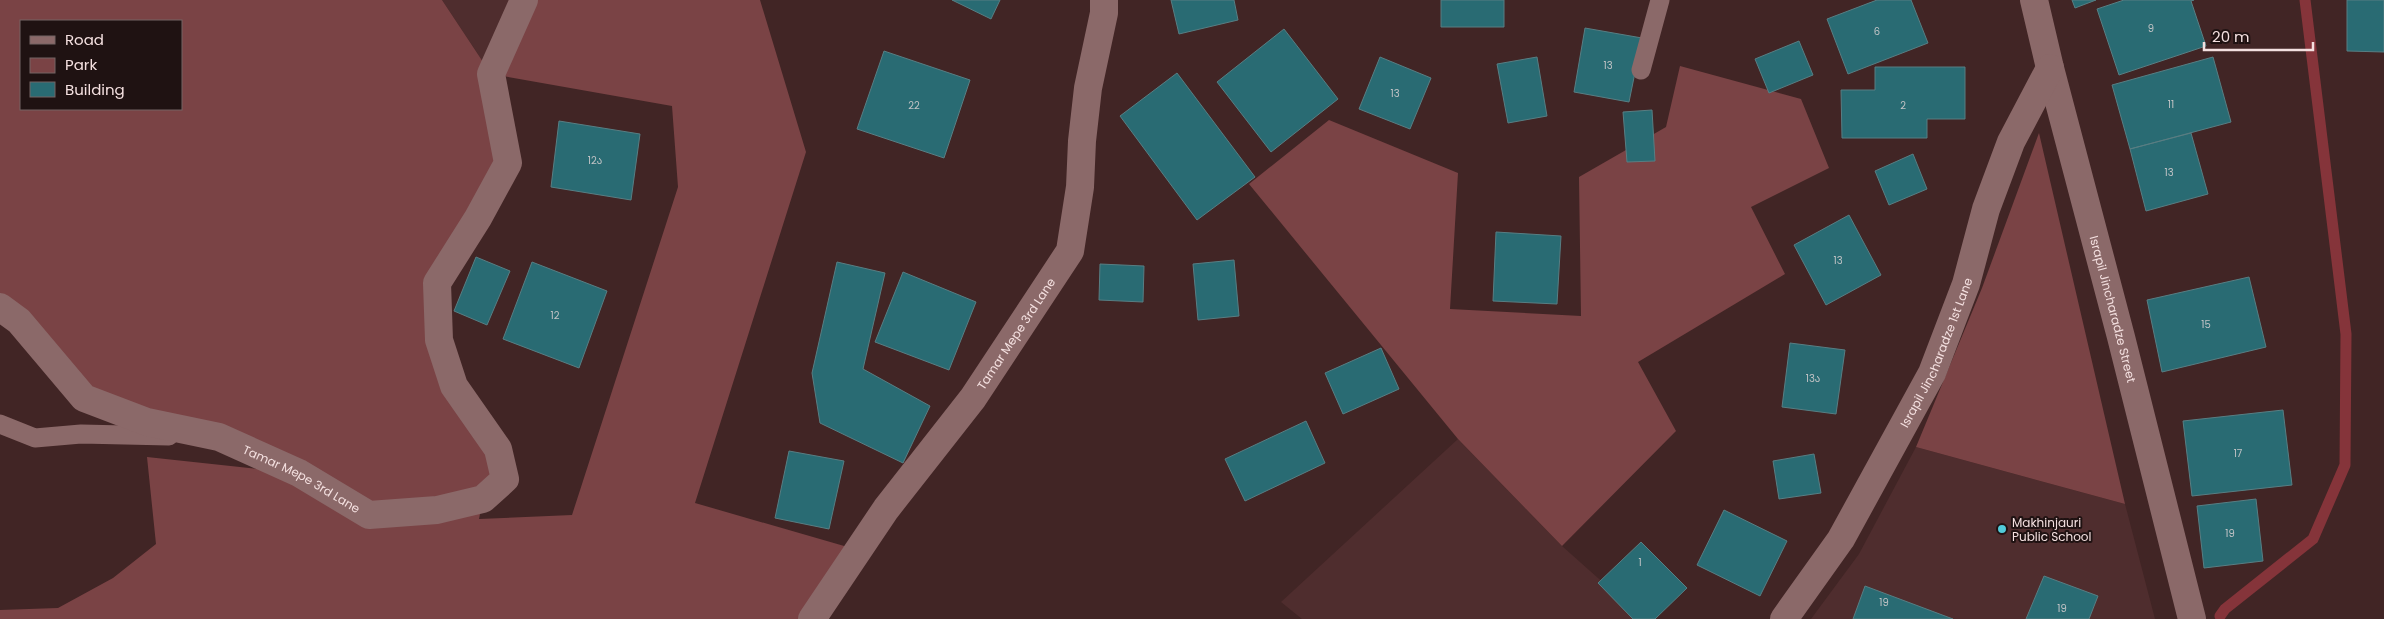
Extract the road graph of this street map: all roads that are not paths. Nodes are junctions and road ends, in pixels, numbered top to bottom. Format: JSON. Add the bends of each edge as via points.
{"nodes":[{"id":1,"x":524,"y":0,"type":"edge"},
{"id":2,"x":1104,"y":0,"type":"edge"},
{"id":3,"x":1660,"y":0,"type":"edge"},
{"id":4,"x":2034,"y":0,"type":"edge"},
{"id":5,"x":2050,"y":68,"type":"junction"},
{"id":6,"x":1641,"y":70,"type":"dead end"},
{"id":7,"x":0,"y":307,"type":"edge"},
{"id":8,"x":0,"y":424,"type":"edge"},
{"id":9,"x":219,"y":437,"type":"junction"},
{"id":10,"x":812,"y":619,"type":"edge"},
{"id":11,"x":1784,"y":619,"type":"edge"},
{"id":12,"x":2192,"y":619,"type":"edge"}],
"edges":[{"from":1,"to":9,"type":"street","name":"Tamar Mepe 3rd Lane","via":[[491,74],[508,163],[437,283],[439,340],[454,386],[498,449],[505,479],[483,499],[437,510],[369,514],[299,473]]},
{"from":2,"to":10,"type":"street","name":"Tamar Mepe 3rd Lane","via":[[1088,88],[1080,187],[1070,251],[973,398],[886,509]]},
{"from":3,"to":6,"type":"lane"},
{"from":4,"to":5,"type":"street","name":"Israpil Jincharadze Street"},
{"from":5,"to":11,"type":"street","name":"Israpil Jincharadze 1st Lane","via":[[2012,142],[1986,209],[1966,284],[1932,373],[1841,538]]},
{"from":5,"to":12,"type":"street","name":"Israpil Jincharadze Street","via":[[2122,337]]},
{"from":7,"to":9,"type":"street","name":"Tamar Mepe 3rd Lane","via":[[19,321],[84,398],[147,422]]},
{"from":8,"to":9,"type":"lane","via":[[35,438],[81,434]]}]}
